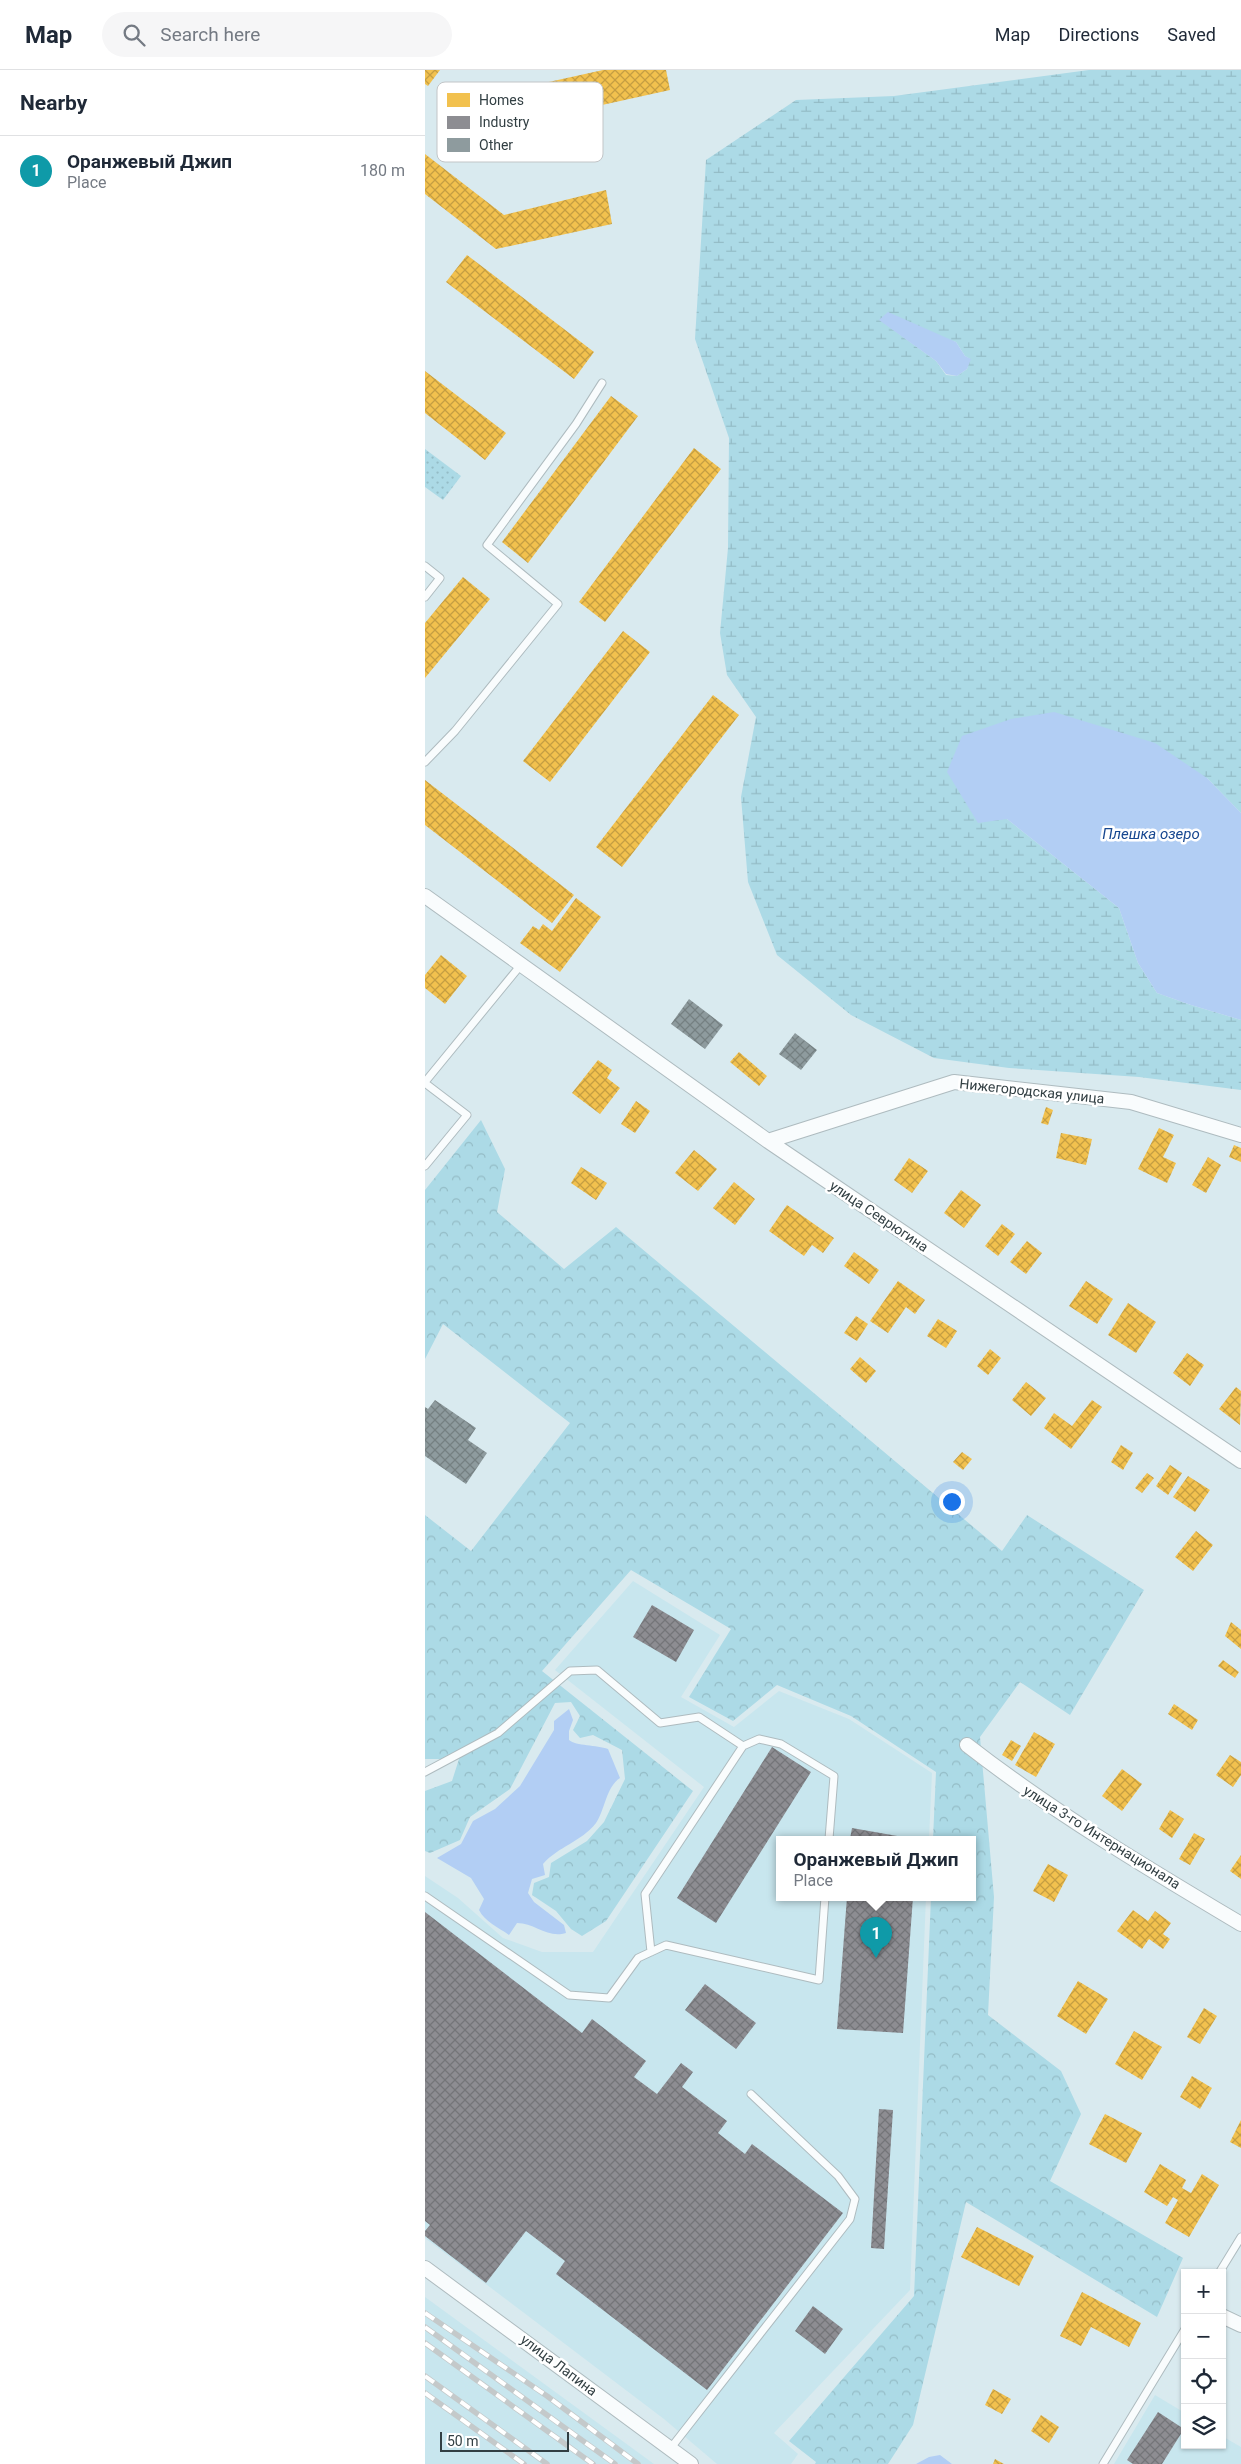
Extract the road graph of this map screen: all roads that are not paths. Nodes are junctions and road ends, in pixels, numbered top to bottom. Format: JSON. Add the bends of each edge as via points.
{"nodes":[{"id":1,"x":602,"y":383,"type":"dead end"},
{"id":2,"x":425,"y":566,"type":"edge"},
{"id":3,"x":425,"y":597,"type":"edge"},
{"id":4,"x":425,"y":762,"type":"edge"},
{"id":5,"x":425,"y":896,"type":"edge"},
{"id":6,"x":520,"y":966,"type":"junction"},
{"id":7,"x":425,"y":1083,"type":"edge"},
{"id":8,"x":1241,"y":1135,"type":"edge"},
{"id":9,"x":768,"y":1141,"type":"junction"},
{"id":10,"x":425,"y":1166,"type":"edge"},
{"id":11,"x":1241,"y":1461,"type":"edge"},
{"id":12,"x":967,"y":1745,"type":"dead end"},
{"id":13,"x":743,"y":1746,"type":"junction"},
{"id":14,"x":425,"y":1772,"type":"edge"},
{"id":15,"x":829,"y":1836,"type":"edge"},
{"id":16,"x":425,"y":1896,"type":"edge"},
{"id":17,"x":825,"y":1901,"type":"edge"},
{"id":18,"x":1241,"y":1924,"type":"edge"},
{"id":19,"x":651,"y":1952,"type":"junction"},
{"id":20,"x":751,"y":2094,"type":"dead end"},
{"id":21,"x":1241,"y":2237,"type":"edge"},
{"id":22,"x":425,"y":2268,"type":"edge"},
{"id":23,"x":1221,"y":2269,"type":"edge"},
{"id":24,"x":1226,"y":2318,"type":"edge"},
{"id":25,"x":1241,"y":2325,"type":"edge"},
{"id":26,"x":1181,"y":2335,"type":"edge"},
{"id":27,"x":670,"y":2449,"type":"junction"},
{"id":28,"x":691,"y":2464,"type":"edge"},
{"id":29,"x":1103,"y":2464,"type":"edge"}],
"edges":[{"from":1,"to":4,"type":"lane","via":[[576,424],[487,545],[558,604],[455,731]]},
{"from":2,"to":3,"type":"lane","via":[[440,578]]},
{"from":5,"to":6,"type":"street","name":"улица Севрюгина"},
{"from":6,"to":7,"type":"lane"},
{"from":6,"to":9,"type":"street","name":"улица Севрюгина"},
{"from":7,"to":10,"type":"lane","via":[[467,1114]]},
{"from":8,"to":9,"type":"street","name":"Нижегородская улица","via":[[1131,1102],[954,1082]]},
{"from":9,"to":11,"type":"street","name":"улица Севрюгина"},
{"from":12,"to":18,"type":"street","name":"улица 3-го Интернационала","via":[[1011,1780],[1098,1837]]},
{"from":13,"to":14,"type":"lane","via":[[699,1718],[660,1722],[597,1670],[570,1671],[498,1733]]},
{"from":13,"to":15,"type":"lane","via":[[759,1739],[781,1744],[834,1776]]},
{"from":13,"to":19,"type":"lane","via":[[645,1894]]},
{"from":16,"to":19,"type":"lane","via":[[569,1995],[609,1998],[638,1958]]},
{"from":17,"to":19,"type":"lane","via":[[819,1980],[666,1945]]},
{"from":20,"to":27,"type":"lane","via":[[838,2176],[855,2199],[850,2219]]},
{"from":21,"to":23,"type":"lane"},
{"from":22,"to":27,"type":"street","name":"улица Лапина"},
{"from":24,"to":25,"type":"street"},
{"from":26,"to":29,"type":"lane"},
{"from":27,"to":28,"type":"street","name":"улица Лапина"}]}
